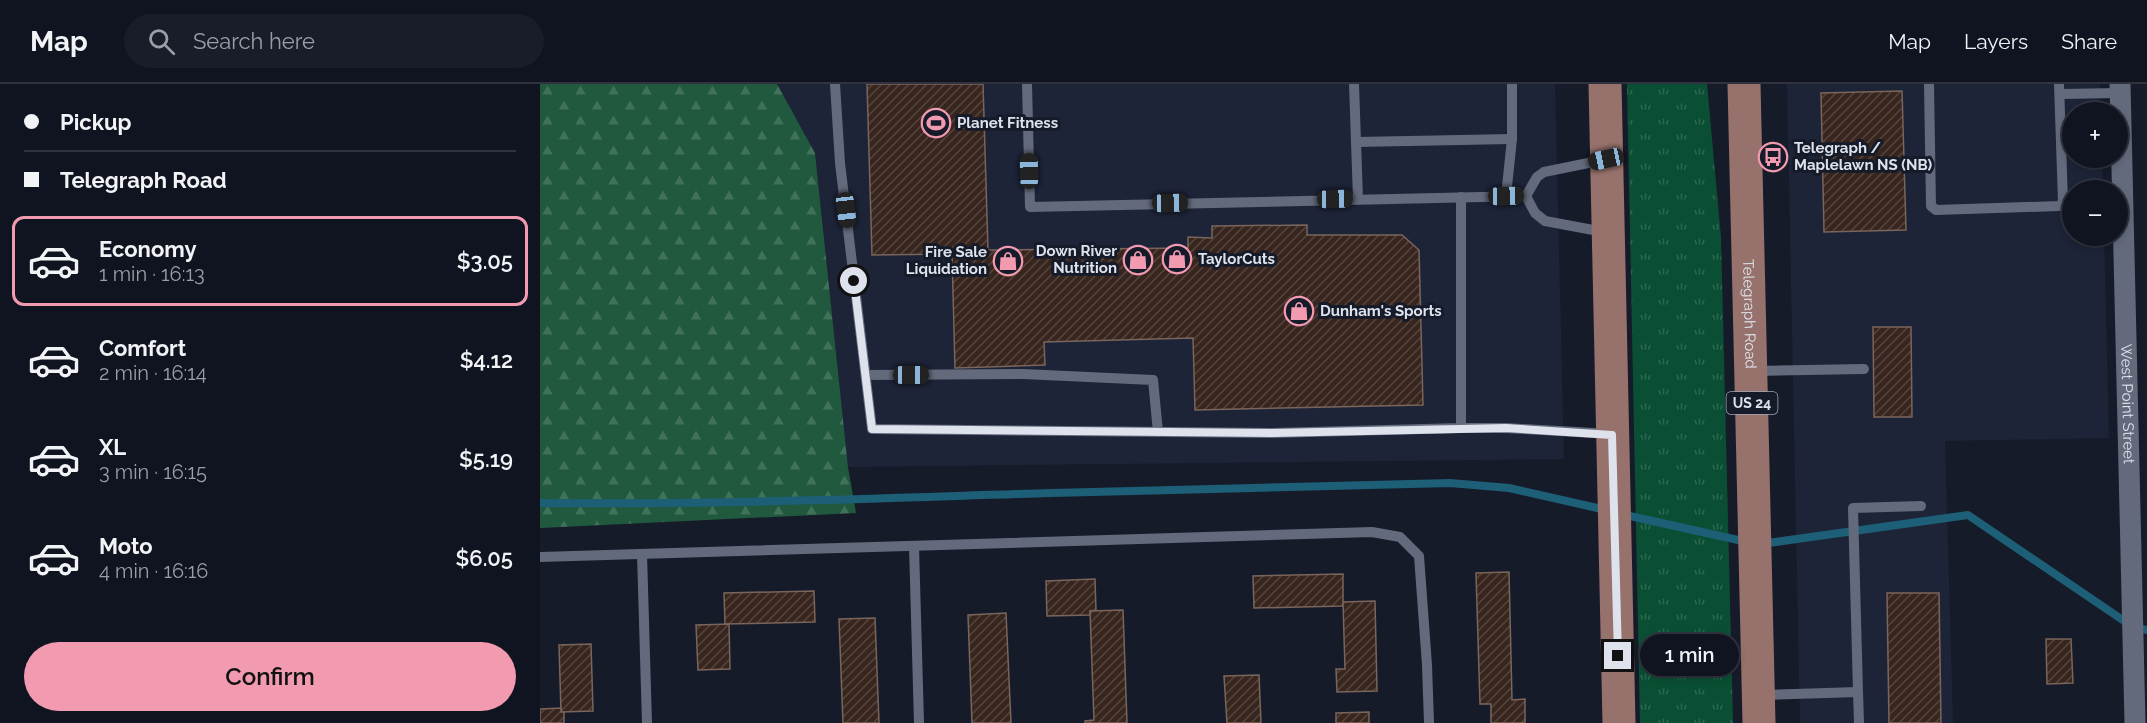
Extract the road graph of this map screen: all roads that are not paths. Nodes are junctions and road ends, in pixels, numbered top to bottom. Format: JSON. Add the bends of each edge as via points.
{"nodes":[{"id":1,"x":835,"y":84,"type":"edge"},
{"id":2,"x":1027,"y":84,"type":"edge"},
{"id":3,"x":1354,"y":84,"type":"edge"},
{"id":4,"x":1512,"y":84,"type":"edge"},
{"id":5,"x":1605,"y":84,"type":"edge"},
{"id":6,"x":1725,"y":84,"type":"edge"},
{"id":7,"x":1744,"y":84,"type":"edge"},
{"id":8,"x":1929,"y":84,"type":"edge"},
{"id":9,"x":2120,"y":88,"type":"edge"},
{"id":10,"x":2060,"y":89,"type":"edge"},
{"id":11,"x":1745,"y":137,"type":"junction"},
{"id":12,"x":1512,"y":139,"type":"junction"},
{"id":13,"x":1356,"y":142,"type":"junction"},
{"id":14,"x":1606,"y":159,"type":"junction"},
{"id":15,"x":1506,"y":196,"type":"junction"},
{"id":16,"x":1526,"y":196,"type":"junction"},
{"id":17,"x":1461,"y":197,"type":"junction"},
{"id":18,"x":1358,"y":199,"type":"junction"},
{"id":19,"x":1608,"y":232,"type":"junction"},
{"id":20,"x":1864,"y":369,"type":"dead end"},
{"id":21,"x":1751,"y":371,"type":"junction"},
{"id":22,"x":866,"y":375,"type":"junction"},
{"id":23,"x":1461,"y":428,"type":"junction"},
{"id":24,"x":1158,"y":432,"type":"junction"},
{"id":25,"x":1612,"y":435,"type":"junction"},
{"id":26,"x":1921,"y":506,"type":"dead end"},
{"id":27,"x":914,"y":546,"type":"junction"},
{"id":28,"x":642,"y":554,"type":"junction"},
{"id":29,"x":540,"y":557,"type":"edge"},
{"id":30,"x":1858,"y":692,"type":"junction"},
{"id":31,"x":1759,"y":709,"type":"edge"},
{"id":32,"x":647,"y":723,"type":"edge"},
{"id":33,"x":919,"y":723,"type":"edge"},
{"id":34,"x":1429,"y":723,"type":"edge"},
{"id":35,"x":1619,"y":723,"type":"edge"},
{"id":36,"x":1859,"y":723,"type":"edge"},
{"id":37,"x":2135,"y":723,"type":"edge"}],
"edges":[{"from":1,"to":22,"type":"lane","via":[[840,163]]},
{"from":2,"to":18,"type":"lane","via":[[1030,207]]},
{"from":3,"to":13,"type":"lane"},
{"from":4,"to":12,"type":"lane"},
{"from":5,"to":14,"type":"main road"},
{"from":6,"to":11,"type":"main road"},
{"from":7,"to":11,"type":"main road","name":"Telegraph Road","number":"US 24"},
{"from":8,"to":10,"type":"lane","via":[[1931,206],[1936,210],[2059,206],[2063,202]]},
{"from":9,"to":10,"type":"lane"},
{"from":9,"to":37,"type":"street","name":"West Point Street"},
{"from":11,"to":21,"type":"main road","name":"Telegraph Road","number":"US 24"},
{"from":12,"to":13,"type":"lane"},
{"from":12,"to":15,"type":"lane"},
{"from":13,"to":18,"type":"lane"},
{"from":14,"to":16,"type":"lane","via":[[1544,172]]},
{"from":14,"to":19,"type":"main road"},
{"from":15,"to":16,"type":"lane"},
{"from":15,"to":17,"type":"lane"},
{"from":16,"to":19,"type":"lane","via":[[1535,213],[1545,221]]},
{"from":17,"to":18,"type":"lane"},
{"from":17,"to":23,"type":"lane"},
{"from":19,"to":25,"type":"main road"},
{"from":20,"to":21,"type":"lane"},
{"from":21,"to":31,"type":"main road","name":"Telegraph Road","number":"US 24"},
{"from":22,"to":24,"type":"lane","via":[[1023,374],[1153,380]]},
{"from":22,"to":24,"type":"lane","via":[[872,429]]},
{"from":23,"to":24,"type":"lane"},
{"from":23,"to":25,"type":"lane"},
{"from":25,"to":35,"type":"main road"},
{"from":26,"to":30,"type":"lane","via":[[1853,508]]},
{"from":27,"to":28,"type":"lane"},
{"from":27,"to":33,"type":"lane"},
{"from":27,"to":34,"type":"lane","via":[[1372,532],[1400,537],[1419,556]]},
{"from":28,"to":29,"type":"lane"},
{"from":28,"to":32,"type":"lane"},
{"from":30,"to":31,"type":"lane"},
{"from":30,"to":36,"type":"lane"}]}
